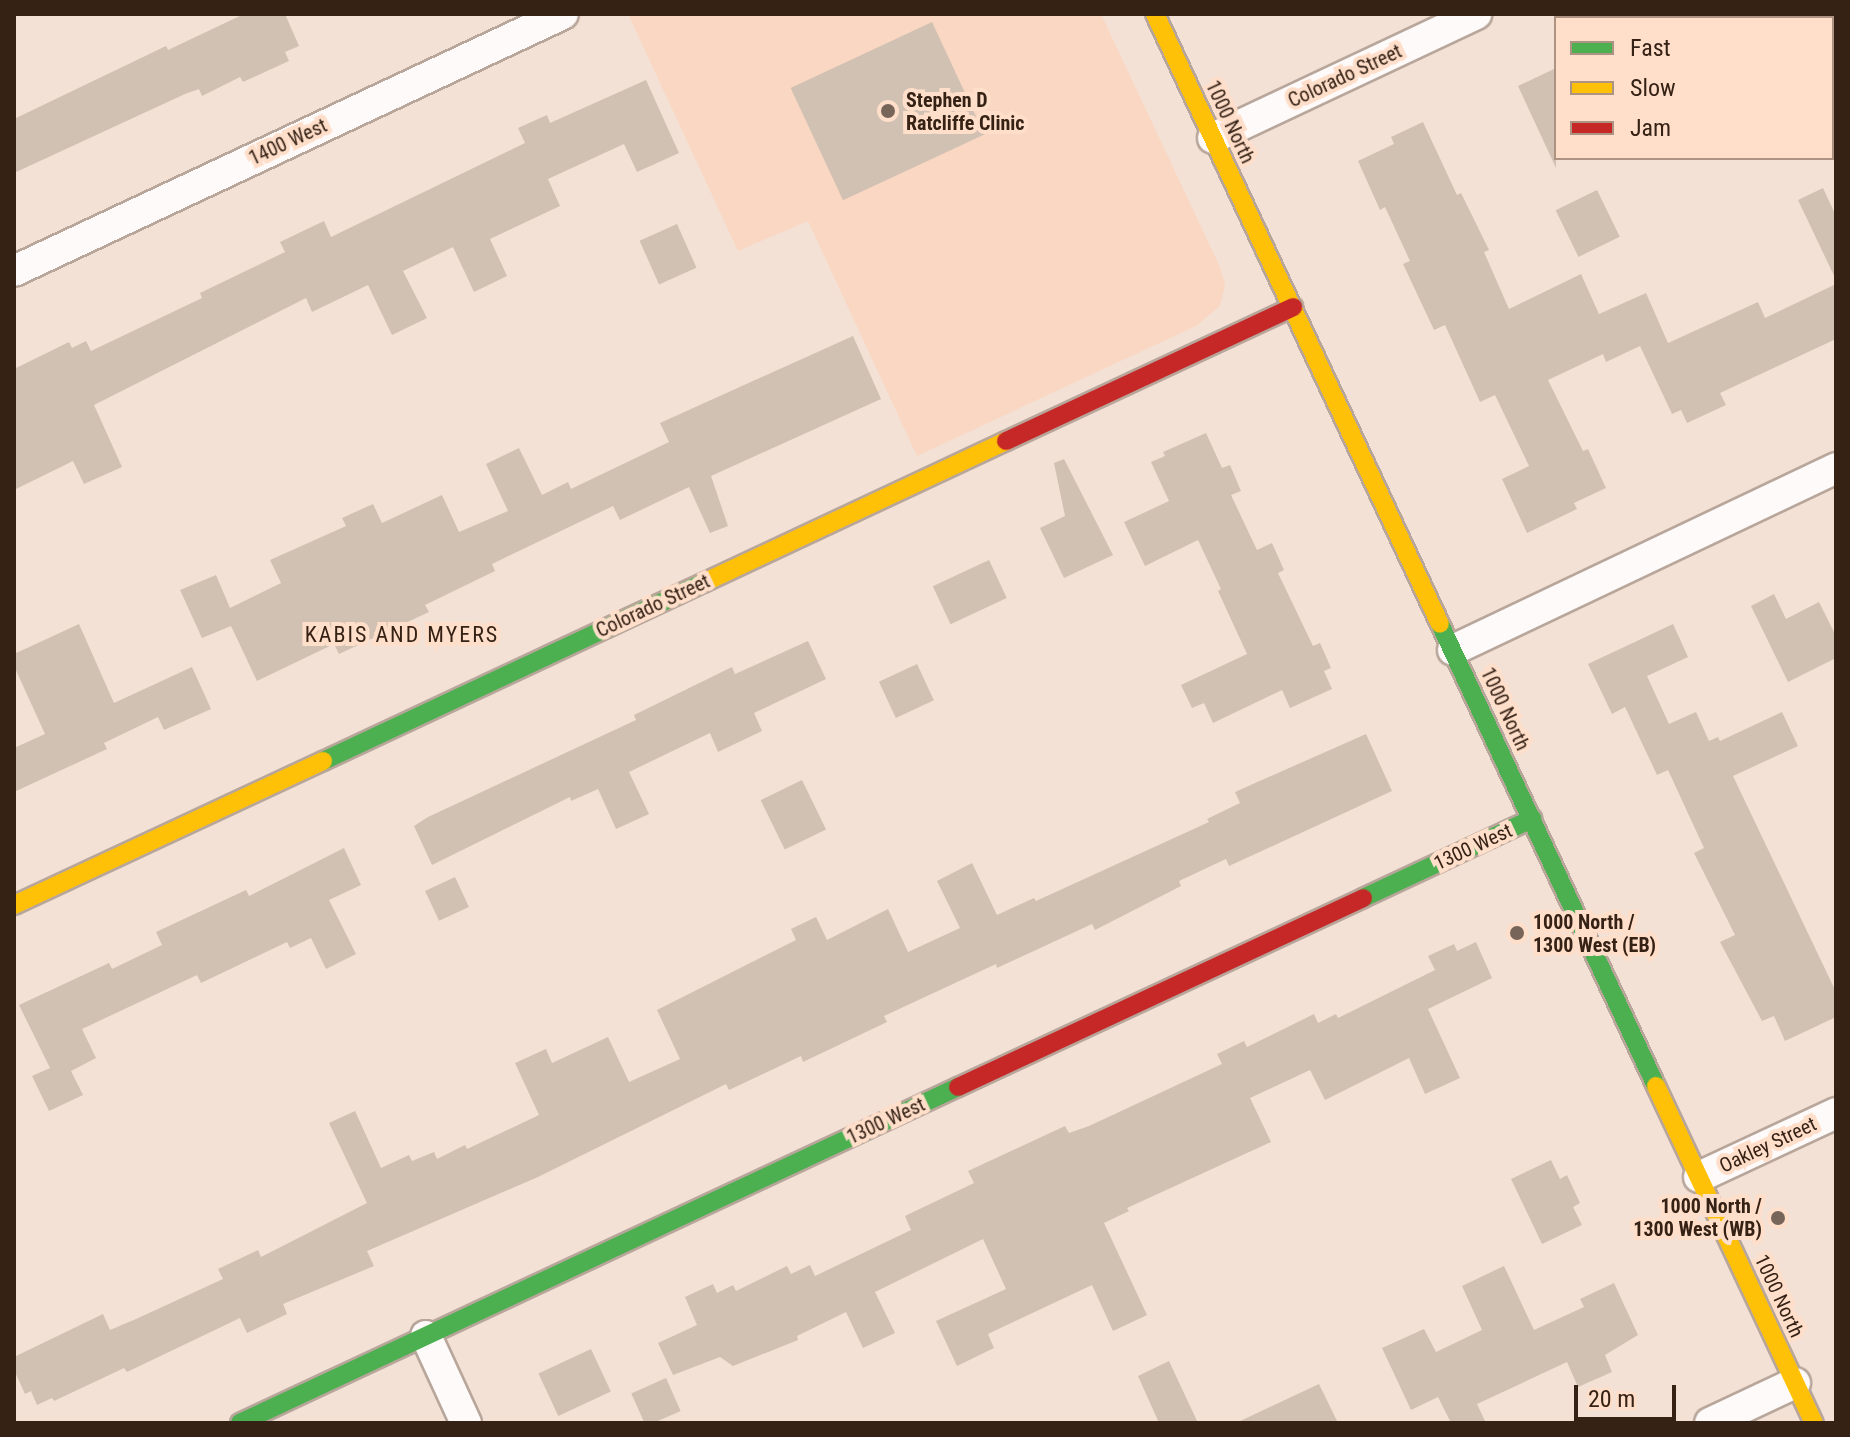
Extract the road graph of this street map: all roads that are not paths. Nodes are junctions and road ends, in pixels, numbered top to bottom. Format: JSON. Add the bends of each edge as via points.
{"nodes":[{"id":1,"x":563,"y":14,"type":"edge"},
{"id":2,"x":1155,"y":14,"type":"edge"},
{"id":3,"x":1476,"y":14,"type":"edge"},
{"id":4,"x":1213,"y":138,"type":"junction"},
{"id":5,"x":14,"y":271,"type":"edge"},
{"id":6,"x":1293,"y":307,"type":"junction"},
{"id":7,"x":1836,"y":468,"type":"edge"},
{"id":8,"x":1453,"y":650,"type":"junction"},
{"id":9,"x":1532,"y":819,"type":"junction"},
{"id":10,"x":14,"y":905,"type":"edge"},
{"id":11,"x":1836,"y":1113,"type":"edge"},
{"id":12,"x":1699,"y":1177,"type":"junction"},
{"id":13,"x":426,"y":1336,"type":"junction"},
{"id":14,"x":1795,"y":1383,"type":"junction"},
{"id":15,"x":240,"y":1423,"type":"edge"},
{"id":16,"x":466,"y":1423,"type":"edge"},
{"id":17,"x":1710,"y":1423,"type":"edge"},
{"id":18,"x":1814,"y":1423,"type":"edge"}],
"edges":[{"from":1,"to":5,"type":"street","name":"1400 West"},
{"from":2,"to":4,"type":"street","name":"1000 North"},
{"from":3,"to":4,"type":"street","name":"Colorado Street"},
{"from":4,"to":6,"type":"street","name":"1000 North"},
{"from":6,"to":8,"type":"street","name":"1000 North"},
{"from":6,"to":10,"type":"street","name":"Colorado Street"},
{"from":7,"to":8,"type":"street"},
{"from":8,"to":9,"type":"street","name":"1000 North"},
{"from":9,"to":12,"type":"street","name":"1000 North"},
{"from":9,"to":13,"type":"street","name":"1300 West"},
{"from":11,"to":12,"type":"street","name":"Oakley Street"},
{"from":12,"to":14,"type":"street","name":"1000 North"},
{"from":13,"to":15,"type":"street","name":"1300 West"},
{"from":13,"to":16,"type":"street"},
{"from":14,"to":17,"type":"street"},
{"from":14,"to":18,"type":"street","name":"1000 North"}]}
